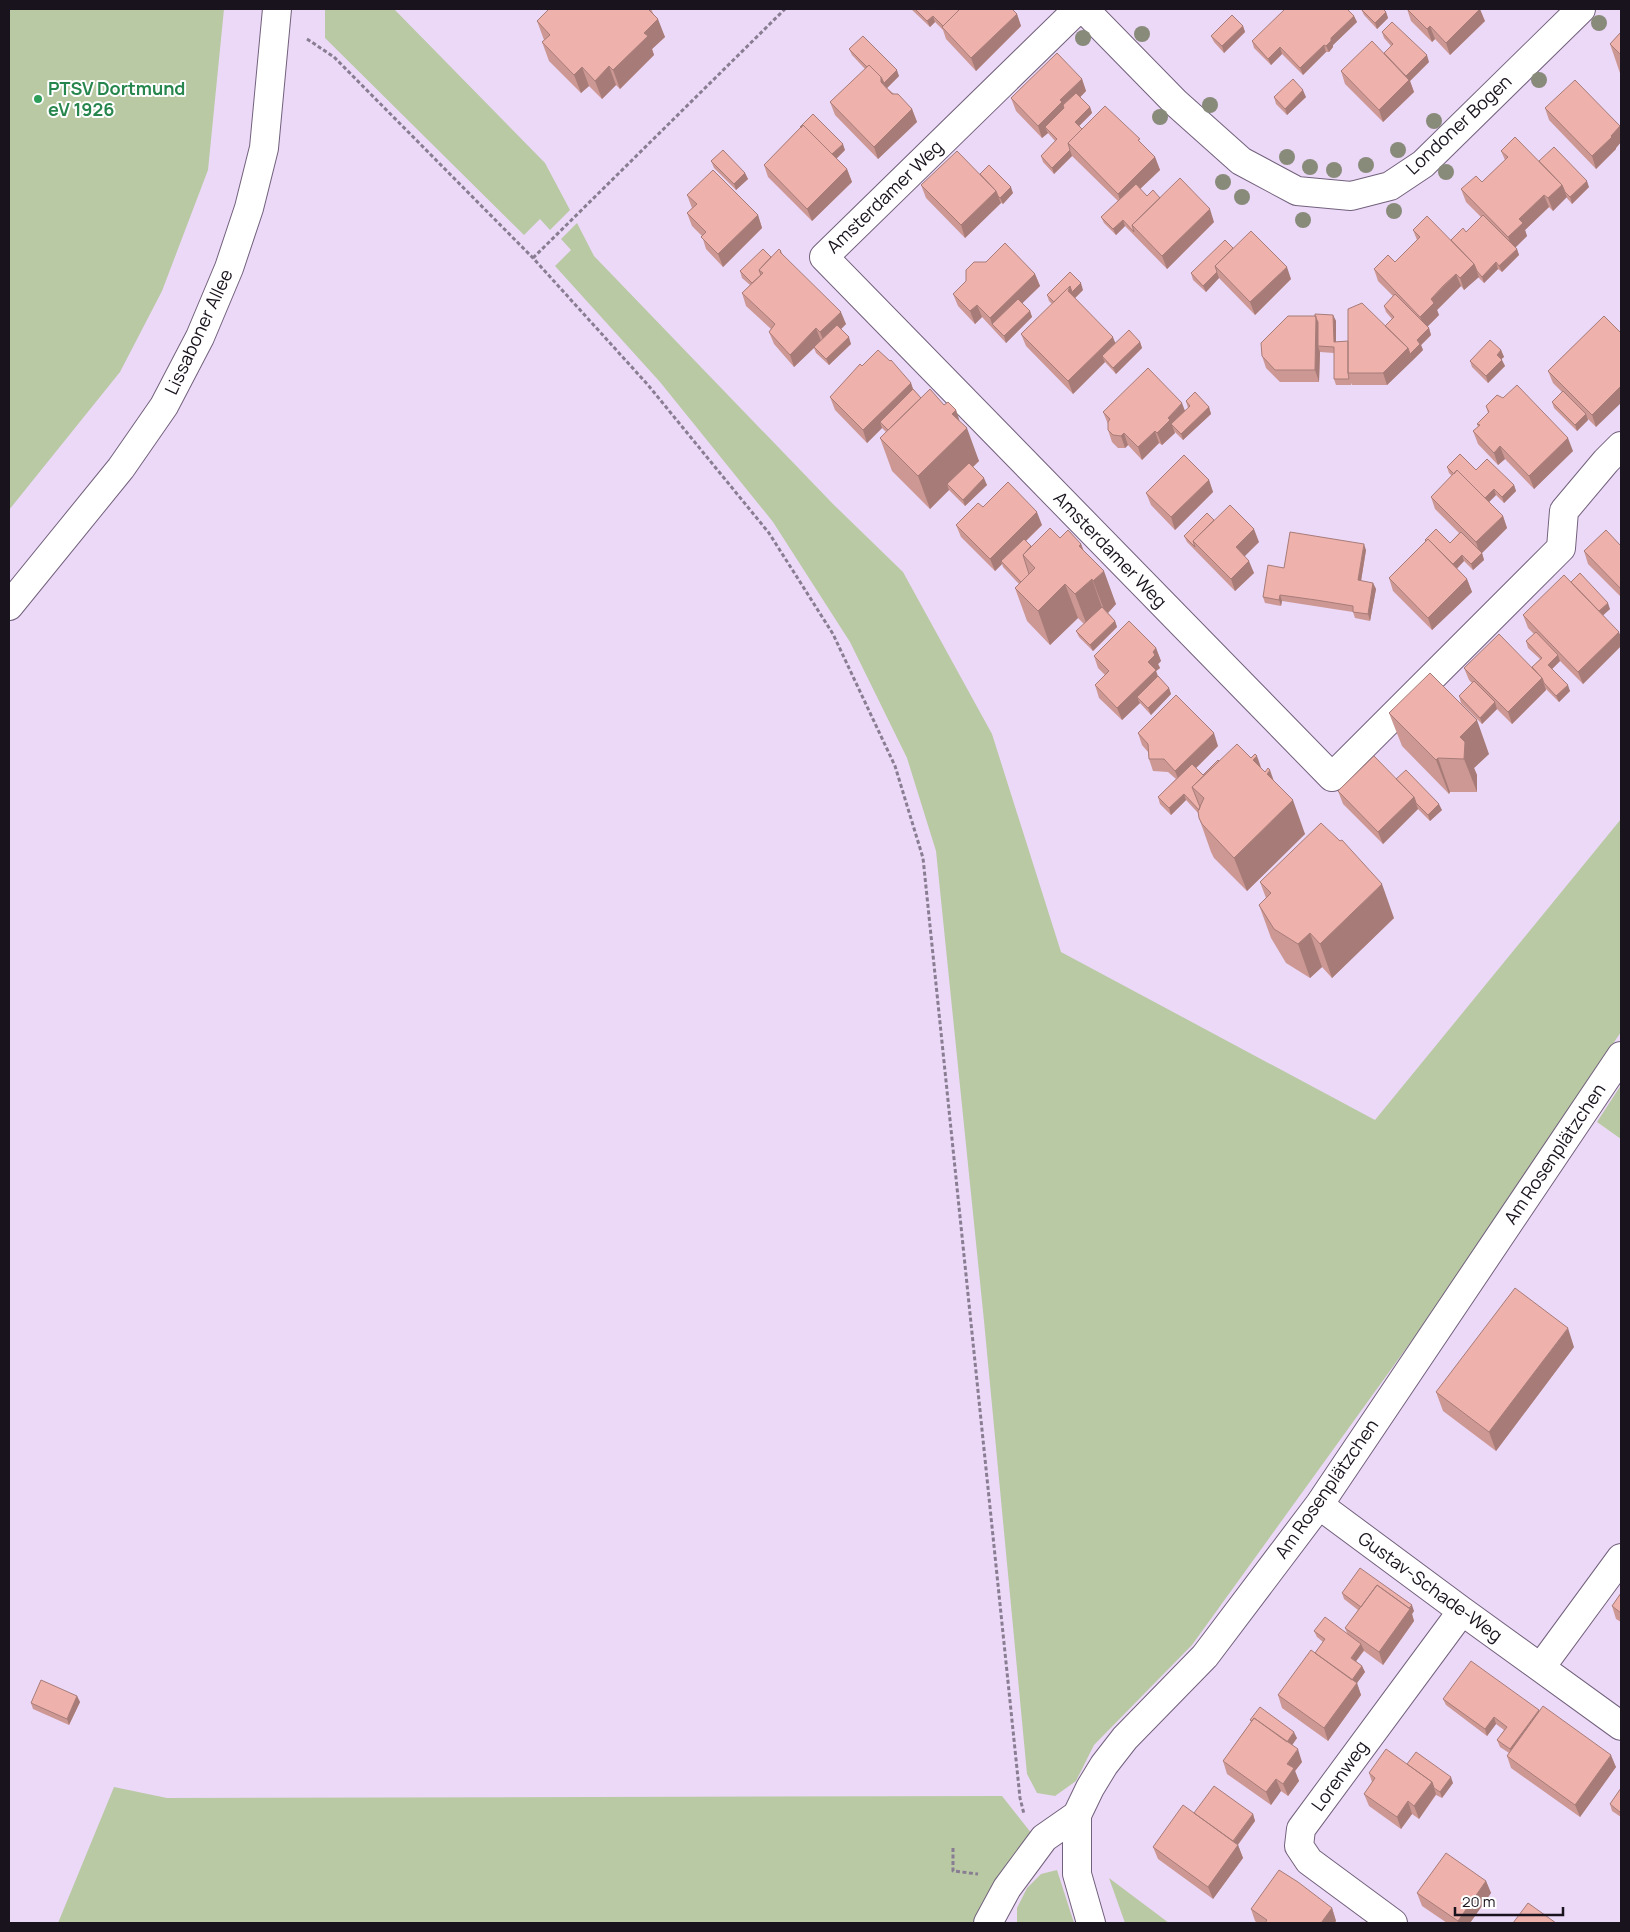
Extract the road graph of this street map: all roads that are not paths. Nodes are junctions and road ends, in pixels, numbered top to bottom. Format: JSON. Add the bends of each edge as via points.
{"nodes":[{"id":1,"x":1078,"y":9,"type":"edge"},
{"id":2,"x":1084,"y":9,"type":"edge"},
{"id":3,"x":1581,"y":9,"type":"edge"},
{"id":4,"x":277,"y":14,"type":"edge"},
{"id":5,"x":1621,"y":446,"type":"edge"},
{"id":6,"x":9,"y":606,"type":"edge"},
{"id":7,"x":1621,"y":1056,"type":"edge"},
{"id":8,"x":1319,"y":1505,"type":"junction"},
{"id":9,"x":1621,"y":1558,"type":"edge"},
{"id":10,"x":1462,"y":1611,"type":"junction"},
{"id":11,"x":1541,"y":1667,"type":"junction"},
{"id":12,"x":1621,"y":1726,"type":"edge"},
{"id":13,"x":1077,"y":1815,"type":"junction"},
{"id":14,"x":988,"y":1923,"type":"edge"},
{"id":15,"x":1091,"y":1923,"type":"edge"},
{"id":16,"x":1393,"y":1923,"type":"edge"}],
"edges":[{"from":1,"to":5,"type":"street","name":"Amsterdamer Weg","via":[[824,257],[1332,777],[1561,548],[1564,511]]},
{"from":2,"to":3,"type":"street","name":"Londoner Bogen","via":[[1176,103],[1241,161],[1297,191],[1351,196],[1390,186],[1422,164]]},
{"from":4,"to":6,"type":"street","name":"Lissaboner Allee","via":[[264,148],[229,268],[200,337],[164,406],[121,468]]},
{"from":7,"to":8,"type":"street","name":"Am Rosenplätzchen"},
{"from":8,"to":10,"type":"street","name":"Gustav-Schade-Weg"},
{"from":8,"to":13,"type":"street","name":"Am Rosenplätzchen","via":[[1205,1656],[1125,1738],[1104,1765]]},
{"from":9,"to":11,"type":"street"},
{"from":10,"to":11,"type":"street","name":"Gustav-Schade-Weg"},
{"from":10,"to":16,"type":"street","name":"Lorenweg","via":[[1301,1829],[1299,1846],[1308,1861]]},
{"from":11,"to":12,"type":"street","name":"Gustav-Schade-Weg"},
{"from":13,"to":14,"type":"street","via":[[1044,1838],[1007,1888]]},
{"from":13,"to":15,"type":"street","name":"Am Rosenplätzchen","via":[[1077,1874]]}]}
